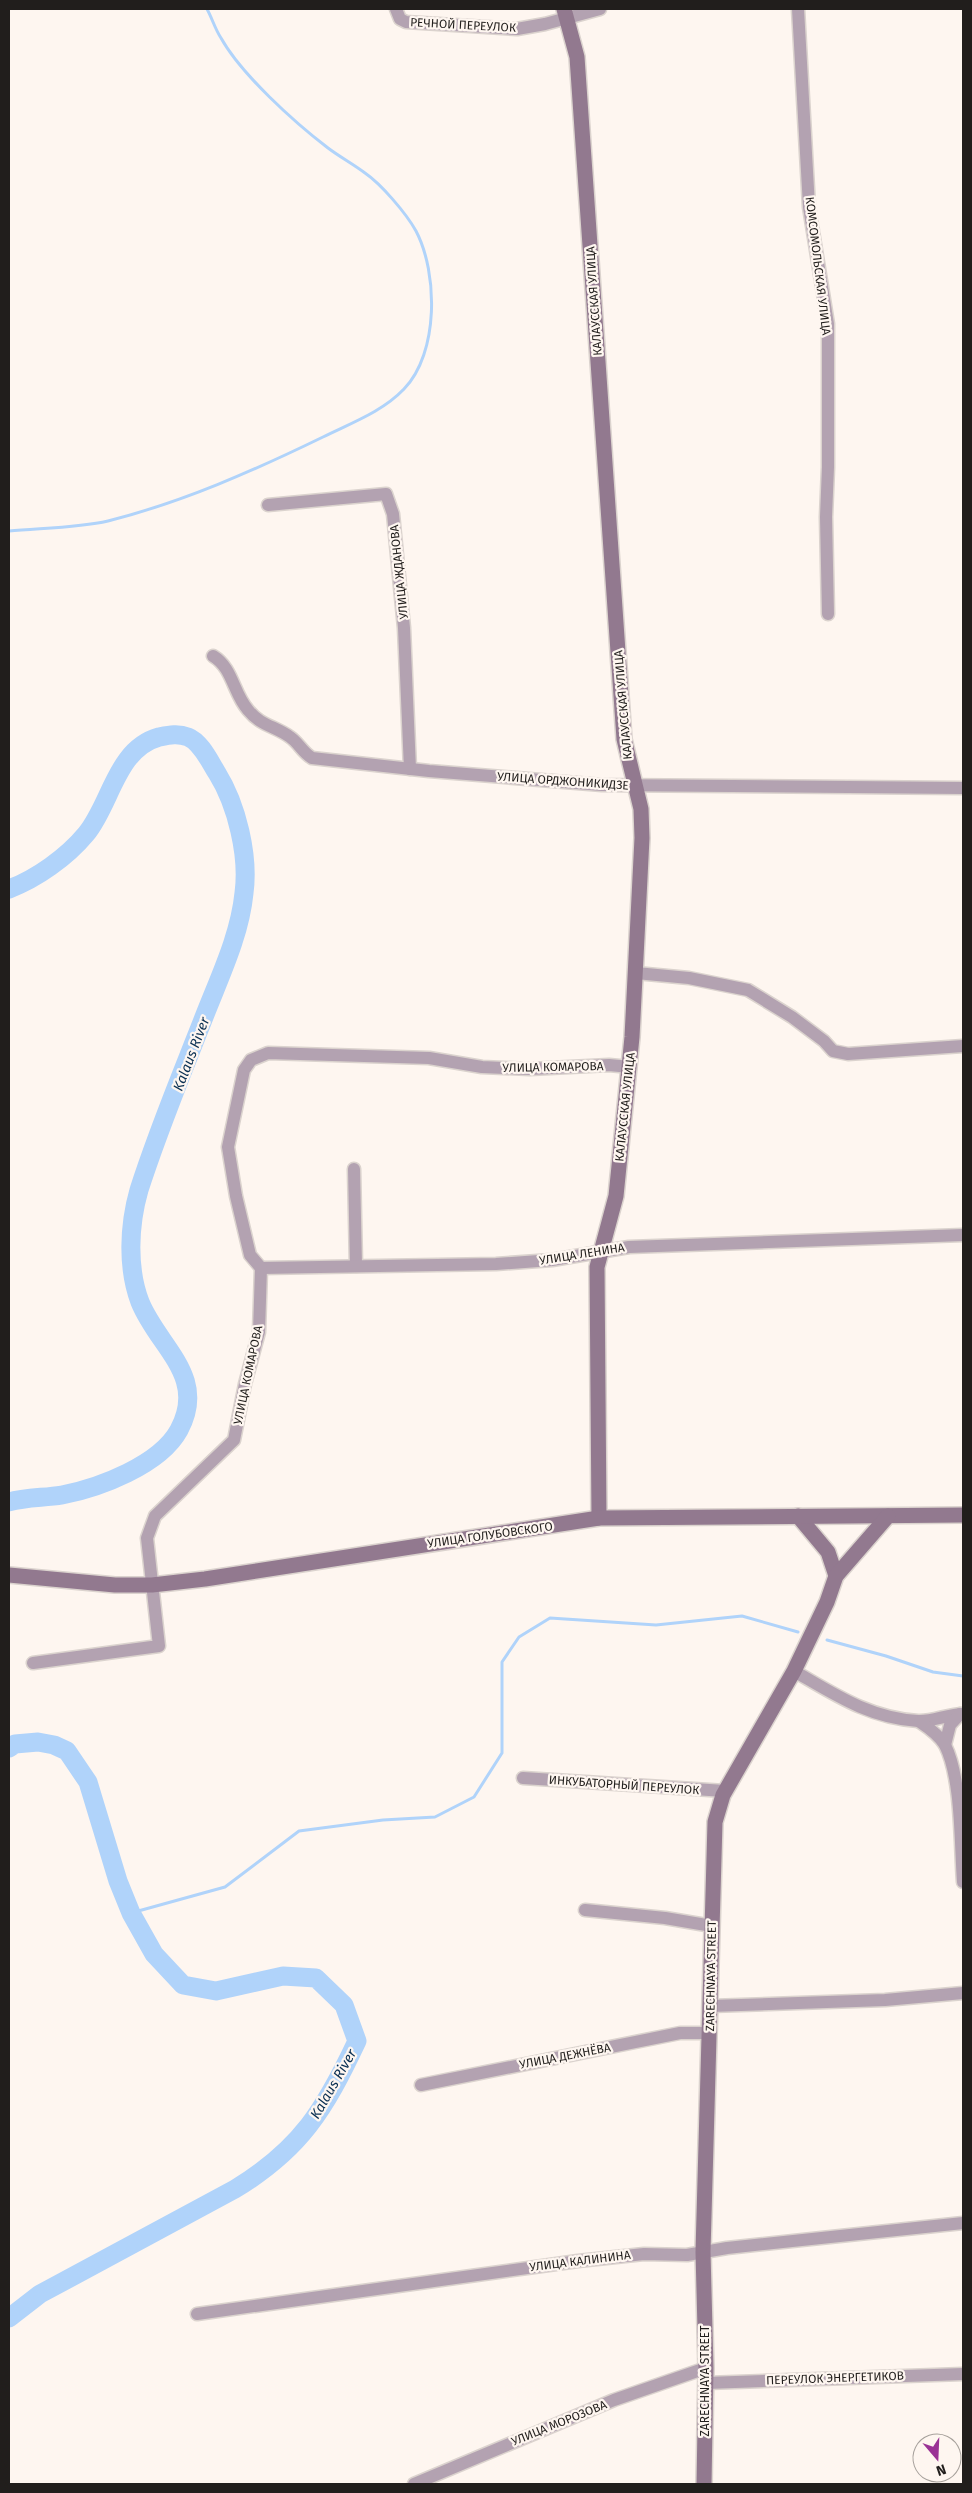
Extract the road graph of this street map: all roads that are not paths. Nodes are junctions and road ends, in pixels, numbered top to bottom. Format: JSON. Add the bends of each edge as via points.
{"nodes":[{"id":1,"x":396,"y":9,"type":"edge"},
{"id":2,"x":600,"y":9,"type":"edge"},
{"id":3,"x":798,"y":9,"type":"edge"},
{"id":4,"x":565,"y":13,"type":"edge"},
{"id":5,"x":268,"y":505,"type":"dead end"},
{"id":6,"x":828,"y":614,"type":"dead end"},
{"id":7,"x":213,"y":656,"type":"dead end"},
{"id":8,"x":410,"y":769,"type":"junction"},
{"id":9,"x":634,"y":786,"type":"junction"},
{"id":10,"x":963,"y":788,"type":"edge"},
{"id":11,"x":636,"y":973,"type":"junction"},
{"id":12,"x":963,"y":1046,"type":"edge"},
{"id":13,"x":630,"y":1067,"type":"junction"},
{"id":14,"x":354,"y":1169,"type":"dead end"},
{"id":15,"x":963,"y":1235,"type":"edge"},
{"id":16,"x":602,"y":1250,"type":"junction"},
{"id":17,"x":356,"y":1266,"type":"junction"},
{"id":18,"x":260,"y":1268,"type":"junction"},
{"id":19,"x":963,"y":1514,"type":"edge"},
{"id":20,"x":798,"y":1516,"type":"junction"},
{"id":21,"x":888,"y":1516,"type":"junction"},
{"id":22,"x":599,"y":1518,"type":"junction"},
{"id":23,"x":14,"y":1576,"type":"edge"},
{"id":24,"x":836,"y":1576,"type":"junction"},
{"id":25,"x":152,"y":1585,"type":"junction"},
{"id":26,"x":33,"y":1664,"type":"dead end"},
{"id":27,"x":794,"y":1671,"type":"junction"},
{"id":28,"x":962,"y":1714,"type":"edge"},
{"id":29,"x":920,"y":1722,"type":"junction"},
{"id":30,"x":945,"y":1745,"type":"junction"},
{"id":31,"x":523,"y":1778,"type":"dead end"},
{"id":32,"x":725,"y":1791,"type":"junction"},
{"id":33,"x":963,"y":1882,"type":"edge"},
{"id":34,"x":585,"y":1910,"type":"dead end"},
{"id":35,"x":712,"y":1926,"type":"junction"},
{"id":36,"x":963,"y":1993,"type":"edge"},
{"id":37,"x":710,"y":2006,"type":"junction"},
{"id":38,"x":710,"y":2033,"type":"junction"},
{"id":39,"x":421,"y":2085,"type":"dead end"},
{"id":40,"x":963,"y":2223,"type":"edge"},
{"id":41,"x":703,"y":2252,"type":"junction"},
{"id":42,"x":197,"y":2314,"type":"dead end"},
{"id":43,"x":963,"y":2374,"type":"edge"},
{"id":44,"x":706,"y":2375,"type":"junction"},
{"id":45,"x":414,"y":2484,"type":"edge"},
{"id":46,"x":704,"y":2484,"type":"edge"}],
"edges":[{"from":1,"to":4,"type":"street","name":"РЕЧНОЙ ПЕРЕУЛОК","via":[[400,19],[406,22],[517,29]]},
{"from":2,"to":4,"type":"street","name":"РЕЧНОЙ ПЕРЕУЛОК"},
{"from":3,"to":6,"type":"street","name":"КОМСОМОЛЬСКАЯ УЛИЦА","via":[[809,207],[828,324]]},
{"from":4,"to":9,"type":"street","name":"КАЛАУССКАЯ УЛИЦА","via":[[577,57],[624,739]]},
{"from":5,"to":8,"type":"street","name":"УЛИЦА ЖДАНОВА","via":[[386,494],[393,514],[404,628]]},
{"from":7,"to":8,"type":"street","name":"УЛИЦА ОРДЖОНИКИДЗЕ","via":[[222,662],[238,697],[260,723],[290,737],[312,758]]},
{"from":8,"to":9,"type":"street","name":"УЛИЦА ОРДЖОНИКИДЗЕ"},
{"from":9,"to":10,"type":"street","name":"УЛИЦА ОРДЖОНИКИДЗЕ"},
{"from":9,"to":11,"type":"street","name":"КАЛАУССКАЯ УЛИЦА","via":[[642,838]]},
{"from":11,"to":12,"type":"street","via":[[689,978],[748,990],[792,1017],[833,1051],[848,1054]]},
{"from":11,"to":13,"type":"street","name":"КАЛАУССКАЯ УЛИЦА"},
{"from":13,"to":16,"type":"street","name":"КАЛАУССКАЯ УЛИЦА","via":[[616,1196]]},
{"from":13,"to":18,"type":"street","name":"УЛИЦА КОМАРОВА","via":[[530,1069],[482,1067],[429,1058],[258,1056],[244,1070],[228,1147],[250,1255]]},
{"from":14,"to":17,"type":"street"},
{"from":15,"to":16,"type":"street","name":"УЛИЦА ЛЕНИНА"},
{"from":16,"to":17,"type":"street","name":"УЛИЦА ЛЕНИНА","via":[[552,1260],[496,1264]]},
{"from":16,"to":22,"type":"street","name":"КАЛАУССКАЯ УЛИЦА","via":[[596,1283]]},
{"from":17,"to":18,"type":"street","name":"УЛИЦА ЛЕНИНА"},
{"from":18,"to":25,"type":"street","name":"УЛИЦА КОМАРОВА","via":[[259,1332],[234,1440],[155,1516],[149,1526],[147,1538]]},
{"from":19,"to":21,"type":"street","name":"УЛИЦА ГОЛУБОВСКОГО"},
{"from":20,"to":21,"type":"street","name":"УЛИЦА ГОЛУБОВСКОГО"},
{"from":20,"to":22,"type":"street","name":"УЛИЦА ГОЛУБОВСКОГО"},
{"from":20,"to":24,"type":"street","via":[[828,1552]]},
{"from":21,"to":24,"type":"street","name":"ZARECHNAYA STREET"},
{"from":22,"to":25,"type":"street","name":"УЛИЦА ГОЛУБОВСКОГО"},
{"from":23,"to":25,"type":"street","name":"УЛИЦА ГОЛУБОВСКОГО"},
{"from":24,"to":27,"type":"street","name":"ZARECHNAYA STREET"},
{"from":25,"to":26,"type":"street","name":"УЛИЦА КОМАРОВА","via":[[159,1646]]},
{"from":27,"to":29,"type":"street","via":[[839,1699],[869,1711]]},
{"from":27,"to":32,"type":"street","name":"ZARECHNAYA STREET"},
{"from":28,"to":29,"type":"street"},
{"from":28,"to":30,"type":"street","via":[[950,1725]]},
{"from":29,"to":30,"type":"street"},
{"from":30,"to":33,"type":"street","via":[[954,1778]]},
{"from":31,"to":32,"type":"street","name":"ИНКУБАТОРНЫЙ ПЕРЕУЛОК"},
{"from":32,"to":35,"type":"street","name":"ZARECHNAYA STREET","via":[[716,1822]]},
{"from":34,"to":35,"type":"street"},
{"from":35,"to":37,"type":"street","name":"ZARECHNAYA STREET"},
{"from":36,"to":37,"type":"street","via":[[866,2001]]},
{"from":37,"to":38,"type":"street","name":"ZARECHNAYA STREET"},
{"from":38,"to":39,"type":"street","name":"УЛИЦА ДЕЖНЁВА","via":[[680,2033]]},
{"from":38,"to":41,"type":"street","name":"ZARECHNAYA STREET"},
{"from":40,"to":41,"type":"street","name":"УЛИЦА КАЛИНИНА"},
{"from":41,"to":42,"type":"street","name":"УЛИЦА КАЛИНИНА","via":[[578,2261]]},
{"from":41,"to":44,"type":"street","name":"ZARECHNAYA STREET"},
{"from":43,"to":44,"type":"street","name":"ПЕРЕУЛОК ЭНЕРГЕТИКОВ"},
{"from":44,"to":45,"type":"street","name":"УЛИЦА МОРОЗОВА","via":[[614,2400]]},
{"from":44,"to":46,"type":"street","name":"ZARECHNAYA STREET"}]}
